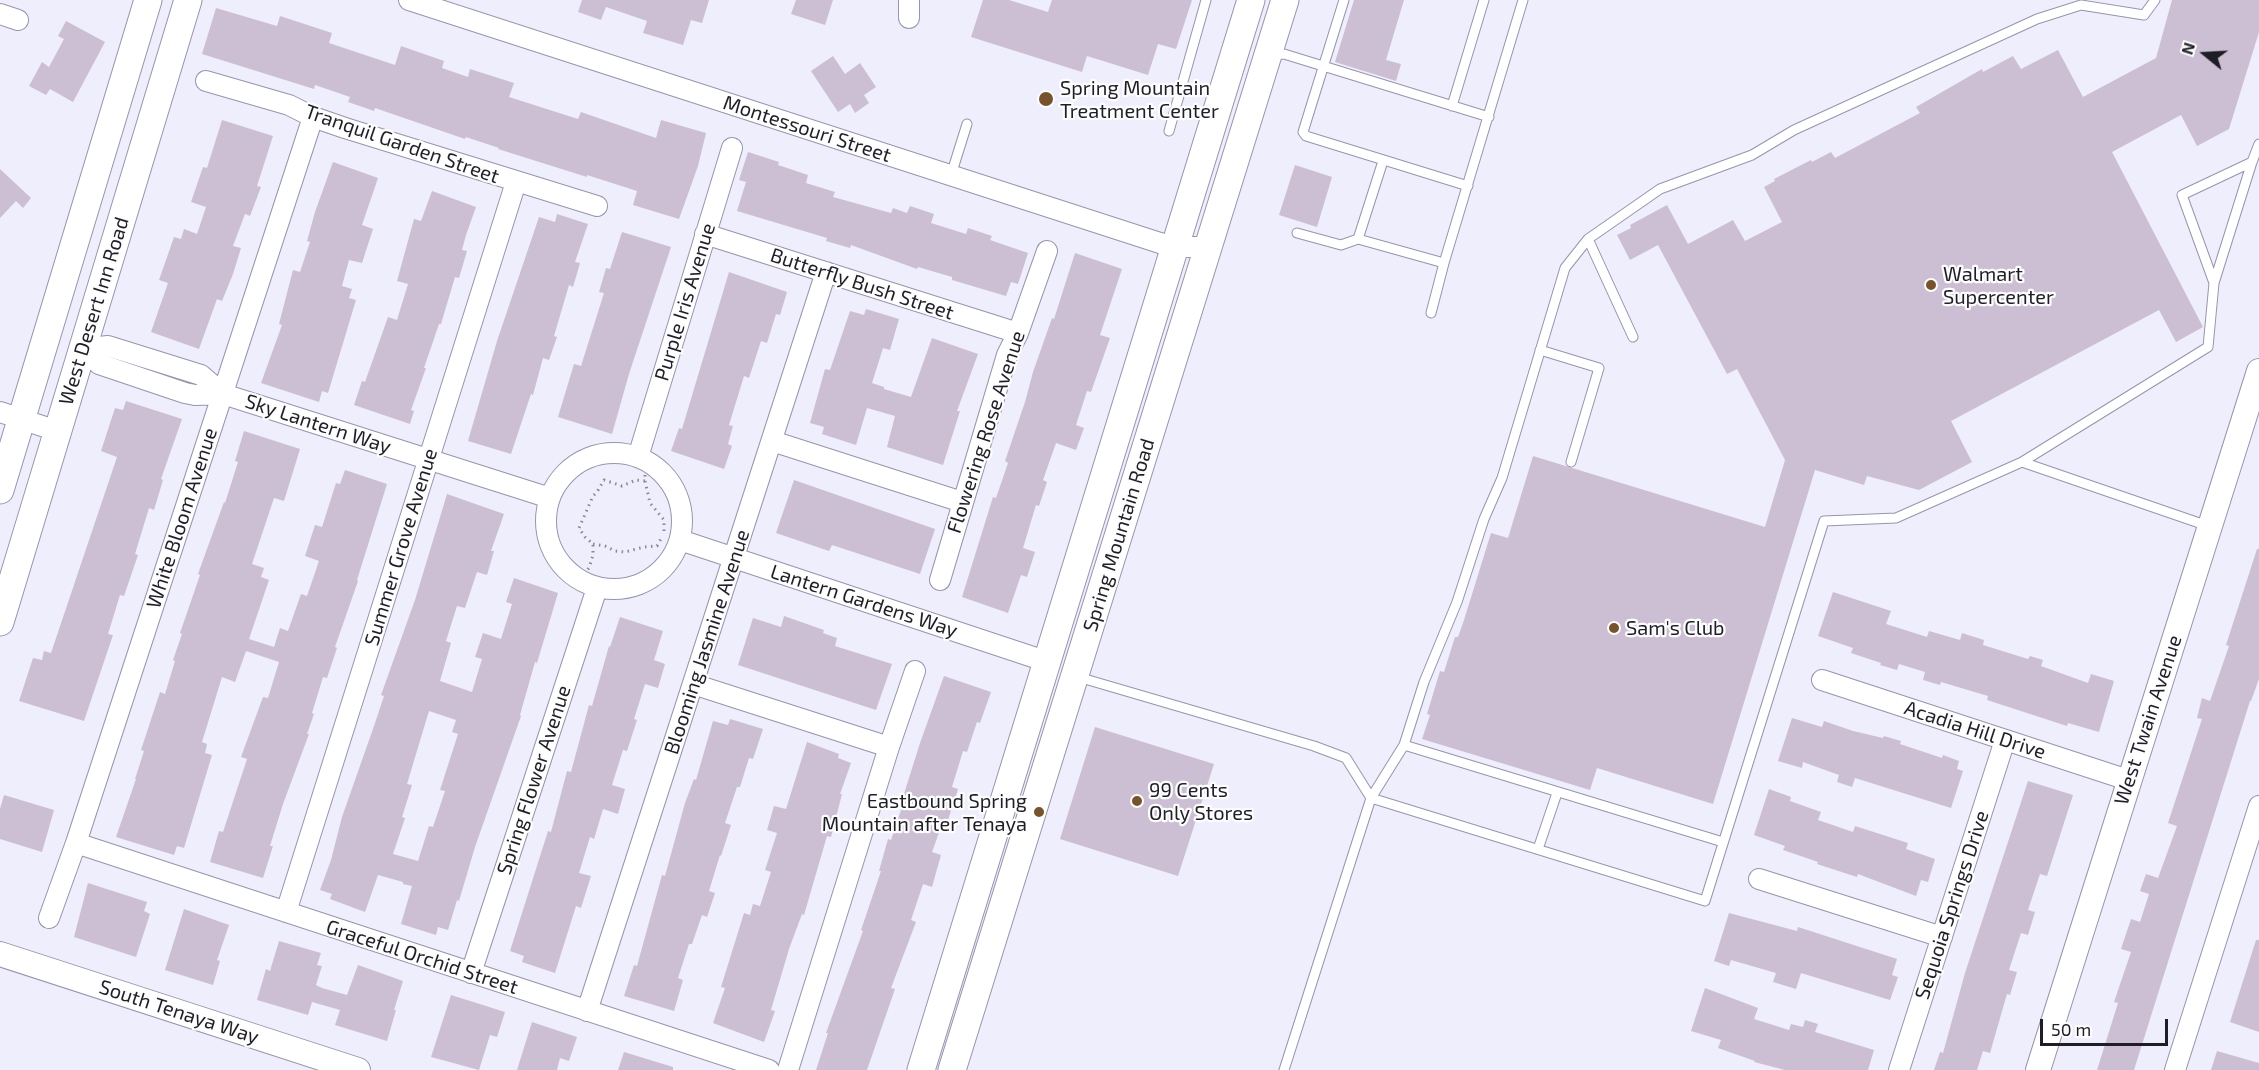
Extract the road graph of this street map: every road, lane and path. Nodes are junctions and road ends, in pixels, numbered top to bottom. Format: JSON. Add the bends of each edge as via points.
{"nodes":[{"id":1,"x":148,"y":0,"type":"edge"},
{"id":2,"x":188,"y":0,"type":"edge"},
{"id":3,"x":409,"y":0,"type":"edge"},
{"id":4,"x":1206,"y":0,"type":"edge"},
{"id":5,"x":1251,"y":0,"type":"edge"},
{"id":6,"x":1285,"y":0,"type":"edge"},
{"id":7,"x":1344,"y":0,"type":"edge"},
{"id":8,"x":1484,"y":0,"type":"edge"},
{"id":9,"x":1523,"y":0,"type":"edge"},
{"id":10,"x":2155,"y":0,"type":"edge"},
{"id":11,"x":1267,"y":56,"type":"junction"},
{"id":12,"x":1323,"y":67,"type":"junction"},
{"id":13,"x":206,"y":81,"type":"dead end"},
{"id":14,"x":1452,"y":106,"type":"junction"},
{"id":15,"x":313,"y":117,"type":"junction"},
{"id":16,"x":1489,"y":117,"type":"junction"},
{"id":17,"x":967,"y":124,"type":"dead end"},
{"id":18,"x":1169,"y":131,"type":"dead end"},
{"id":19,"x":2259,"y":144,"type":"edge"},
{"id":20,"x":732,"y":148,"type":"dead end"},
{"id":21,"x":1383,"y":161,"type":"junction"},
{"id":22,"x":2252,"y":162,"type":"junction"},
{"id":23,"x":951,"y":176,"type":"junction"},
{"id":24,"x":516,"y":182,"type":"junction"},
{"id":25,"x":1468,"y":186,"type":"junction"},
{"id":26,"x":597,"y":206,"type":"dead end"},
{"id":27,"x":1298,"y":233,"type":"dead end"},
{"id":28,"x":705,"y":234,"type":"junction"},
{"id":29,"x":1358,"y":239,"type":"junction"},
{"id":30,"x":1588,"y":239,"type":"junction"},
{"id":31,"x":77,"y":240,"type":"junction"},
{"id":32,"x":1175,"y":247,"type":"junction"},
{"id":33,"x":1208,"y":247,"type":"junction"},
{"id":34,"x":1047,"y":251,"type":"dead end"},
{"id":35,"x":1444,"y":263,"type":"junction"},
{"id":36,"x":826,"y":272,"type":"junction"},
{"id":37,"x":2214,"y":283,"type":"junction"},
{"id":38,"x":1431,"y":313,"type":"dead end"},
{"id":39,"x":1018,"y":333,"type":"junction"},
{"id":40,"x":1633,"y":337,"type":"dead end"},
{"id":41,"x":82,"y":349,"type":"junction"},
{"id":42,"x":1540,"y":350,"type":"junction"},
{"id":43,"x":2259,"y":371,"type":"edge"},
{"id":44,"x":223,"y":394,"type":"junction"},
{"id":45,"x":10,"y":416,"type":"edge"},
{"id":46,"x":57,"y":431,"type":"junction"},
{"id":47,"x":772,"y":441,"type":"junction"},
{"id":48,"x":428,"y":460,"type":"junction"},
{"id":49,"x":1571,"y":462,"type":"dead end"},
{"id":50,"x":2022,"y":462,"type":"junction"},
{"id":51,"x":644,"y":467,"type":"junction"},
{"id":52,"x":0,"y":489,"type":"edge"},
{"id":53,"x":550,"y":498,"type":"junction"},
{"id":54,"x":962,"y":501,"type":"junction"},
{"id":55,"x":1088,"y":527,"type":"junction"},
{"id":56,"x":2210,"y":527,"type":"junction"},
{"id":57,"x":680,"y":540,"type":"junction"},
{"id":58,"x":593,"y":544,"type":"junction"},
{"id":59,"x":734,"y":558,"type":"junction"},
{"id":60,"x":579,"y":580,"type":"junction"},
{"id":61,"x":940,"y":580,"type":"dead end"},
{"id":62,"x":597,"y":588,"type":"junction"},
{"id":63,"x":0,"y":622,"type":"edge"},
{"id":64,"x":1048,"y":662,"type":"junction"},
{"id":65,"x":915,"y":671,"type":"dead end"},
{"id":66,"x":1075,"y":677,"type":"junction"},
{"id":67,"x":1822,"y":680,"type":"dead end"},
{"id":68,"x":693,"y":684,"type":"junction"},
{"id":69,"x":2005,"y":740,"type":"junction"},
{"id":70,"x":1404,"y":745,"type":"junction"},
{"id":71,"x":889,"y":747,"type":"junction"},
{"id":72,"x":2128,"y":780,"type":"junction"},
{"id":73,"x":1557,"y":793,"type":"junction"},
{"id":74,"x":1371,"y":798,"type":"junction"},
{"id":75,"x":2259,"y":806,"type":"edge"},
{"id":76,"x":1723,"y":842,"type":"junction"},
{"id":77,"x":76,"y":843,"type":"junction"},
{"id":78,"x":1538,"y":849,"type":"junction"},
{"id":79,"x":1019,"y":859,"type":"junction"},
{"id":80,"x":1759,"y":879,"type":"dead end"},
{"id":81,"x":286,"y":912,"type":"junction"},
{"id":82,"x":49,"y":918,"type":"dead end"},
{"id":83,"x":1942,"y":937,"type":"junction"},
{"id":84,"x":0,"y":954,"type":"edge"},
{"id":85,"x":471,"y":973,"type":"junction"},
{"id":86,"x":587,"y":1011,"type":"junction"},
{"id":87,"x":358,"y":1070,"type":"edge"},
{"id":88,"x":769,"y":1070,"type":"edge"},
{"id":89,"x":788,"y":1070,"type":"edge"},
{"id":90,"x":921,"y":1070,"type":"edge"},
{"id":91,"x":952,"y":1070,"type":"edge"},
{"id":92,"x":1284,"y":1070,"type":"edge"},
{"id":93,"x":1899,"y":1070,"type":"edge"},
{"id":94,"x":2038,"y":1070,"type":"edge"},
{"id":95,"x":2175,"y":1070,"type":"edge"}],
"edges":[{"from":1,"to":31,"type":"main road","name":"West Desert Inn Road"},
{"from":2,"to":41,"type":"main road","name":"West Desert Inn Road"},
{"from":3,"to":23,"type":"street","name":"Montessouri Street"},
{"from":4,"to":18,"type":"lane"},
{"from":5,"to":32,"type":"main road","name":"Spring Mountain Road"},
{"from":6,"to":11,"type":"main road","name":"Spring Mountain Road"},
{"from":7,"to":12,"type":"lane"},
{"from":8,"to":14,"type":"lane"},
{"from":9,"to":16,"type":"lane"},
{"from":10,"to":30,"type":"lane","via":[[2144,15],[2081,5],[2037,19],[1794,130],[1752,155],[1660,189]]},
{"from":11,"to":12,"type":"lane","via":[[1284,54]]},
{"from":11,"to":33,"type":"main road","name":"Spring Mountain Road"},
{"from":12,"to":14,"type":"lane"},
{"from":12,"to":21,"type":"lane","via":[[1303,132]]},
{"from":13,"to":15,"type":"street","name":"Tranquil Garden Street","via":[[289,105]]},
{"from":14,"to":16,"type":"lane"},
{"from":15,"to":24,"type":"street","name":"Tranquil Garden Street"},
{"from":15,"to":44,"type":"street","name":"White Bloom Avenue"},
{"from":16,"to":25,"type":"lane"},
{"from":17,"to":23,"type":"lane"},
{"from":19,"to":22,"type":"lane"},
{"from":20,"to":28,"type":"street","name":"Purple Iris Avenue"},
{"from":21,"to":25,"type":"lane"},
{"from":21,"to":29,"type":"lane"},
{"from":22,"to":37,"type":"lane"},
{"from":22,"to":37,"type":"lane","via":[[2182,195]]},
{"from":23,"to":32,"type":"street","name":"Montessouri Street"},
{"from":24,"to":26,"type":"street","name":"Tranquil Garden Street"},
{"from":24,"to":48,"type":"street","name":"Summer Grove Avenue"},
{"from":25,"to":35,"type":"lane"},
{"from":27,"to":29,"type":"lane","via":[[1341,245]]},
{"from":28,"to":36,"type":"street","name":"Butterfly Bush Street"},
{"from":28,"to":51,"type":"street","name":"Purple Iris Avenue"},
{"from":29,"to":35,"type":"lane"},
{"from":30,"to":40,"type":"lane"},
{"from":30,"to":42,"type":"lane","via":[[1565,268]]},
{"from":31,"to":41,"type":"main road","via":[[81,291],[67,334],[68,341]]},
{"from":31,"to":45,"type":"main road","name":"West Desert Inn Road"},
{"from":32,"to":33,"type":"street","name":"Montessouri Street"},
{"from":32,"to":55,"type":"main road","name":"Spring Mountain Road"},
{"from":33,"to":66,"type":"main road","name":"Spring Mountain Road"},
{"from":34,"to":39,"type":"street","name":"Flowering Rose Avenue"},
{"from":35,"to":38,"type":"lane"},
{"from":36,"to":39,"type":"street","name":"Butterfly Bush Street"},
{"from":36,"to":47,"type":"street","name":"Blooming Jasmine Avenue"},
{"from":37,"to":50,"type":"lane","via":[[2208,347]]},
{"from":39,"to":54,"type":"street","name":"Flowering Rose Avenue","via":[[1007,356]]},
{"from":41,"to":44,"type":"street","name":"Sky Lantern Way","via":[[108,346],[201,375]]},
{"from":41,"to":46,"type":"main road","name":"West Desert Inn Road"},
{"from":42,"to":49,"type":"lane","via":[[1599,368]]},
{"from":42,"to":70,"type":"lane","via":[[1502,478]]},
{"from":43,"to":56,"type":"street","name":"West Twain Avenue"},
{"from":44,"to":48,"type":"street","name":"Sky Lantern Way"},
{"from":44,"to":77,"type":"street","name":"White Bloom Avenue"},
{"from":45,"to":46,"type":"street"},
{"from":45,"to":52,"type":"main road","name":"West Desert Inn Road"},
{"from":46,"to":63,"type":"main road","name":"West Desert Inn Road"},
{"from":47,"to":54,"type":"street"},
{"from":47,"to":59,"type":"street","name":"Blooming Jasmine Avenue"},
{"from":48,"to":53,"type":"street","name":"Sky Lantern Way"},
{"from":48,"to":81,"type":"street","name":"Summer Grove Avenue"},
{"from":50,"to":56,"type":"lane"},
{"from":50,"to":76,"type":"lane","via":[[1896,518],[1824,521]]},
{"from":51,"to":53,"type":"street","via":[[617,453],[595,455],[560,479]]},
{"from":51,"to":57,"type":"street","via":[[670,481],[683,520]]},
{"from":51,"to":58,"type":"path","via":[[636,480],[622,486],[604,480],[601,484],[579,528]]},
{"from":51,"to":58,"type":"path","via":[[650,503],[664,520],[657,546],[625,552]]},
{"from":53,"to":60,"type":"street","via":[[546,521],[549,543],[560,564]]},
{"from":54,"to":61,"type":"street","name":"Flowering Rose Avenue"},
{"from":55,"to":64,"type":"main road","name":"Spring Mountain Road"},
{"from":55,"to":66,"type":"main road","via":[[1070,651]]},
{"from":56,"to":72,"type":"street","name":"West Twain Avenue"},
{"from":57,"to":59,"type":"street","name":"Lantern Gardens Way"},
{"from":57,"to":62,"type":"street","via":[[671,560],[657,575],[619,590]]},
{"from":58,"to":60,"type":"path","via":[[589,568]]},
{"from":59,"to":64,"type":"street","name":"Lantern Gardens Way"},
{"from":59,"to":68,"type":"street","name":"Blooming Jasmine Avenue"},
{"from":60,"to":62,"type":"street"},
{"from":62,"to":85,"type":"street","name":"Spring Flower Avenue"},
{"from":64,"to":79,"type":"main road","via":[[1056,682],[1028,782]]},
{"from":64,"to":90,"type":"main road","name":"Spring Mountain Road"},
{"from":65,"to":71,"type":"street"},
{"from":66,"to":74,"type":"lane","via":[[1346,758]]},
{"from":66,"to":79,"type":"main road","name":"Spring Mountain Road"},
{"from":67,"to":69,"type":"street","name":"Acadia Hill Drive"},
{"from":68,"to":71,"type":"street"},
{"from":68,"to":86,"type":"street","name":"Blooming Jasmine Avenue"},
{"from":69,"to":72,"type":"street","name":"Acadia Hill Drive"},
{"from":69,"to":83,"type":"street","name":"Sequoia Springs Drive"},
{"from":70,"to":73,"type":"lane"},
{"from":70,"to":74,"type":"lane"},
{"from":71,"to":89,"type":"street"},
{"from":72,"to":94,"type":"street","name":"West Twain Avenue"},
{"from":73,"to":76,"type":"lane"},
{"from":73,"to":78,"type":"lane"},
{"from":74,"to":78,"type":"lane"},
{"from":74,"to":92,"type":"lane"},
{"from":75,"to":95,"type":"street"},
{"from":76,"to":78,"type":"lane","via":[[1705,901]]},
{"from":77,"to":81,"type":"street","name":"Graceful Orchid Street"},
{"from":77,"to":82,"type":"street","name":"White Bloom Avenue"},
{"from":79,"to":91,"type":"main road","name":"Spring Mountain Road"},
{"from":80,"to":83,"type":"street"},
{"from":81,"to":85,"type":"street","name":"Graceful Orchid Street"},
{"from":83,"to":93,"type":"street","name":"Sequoia Springs Drive"},
{"from":84,"to":87,"type":"street","name":"South Tenaya Way"},
{"from":85,"to":86,"type":"street","name":"Graceful Orchid Street"},
{"from":86,"to":88,"type":"street","name":"Graceful Orchid Street"}]}
